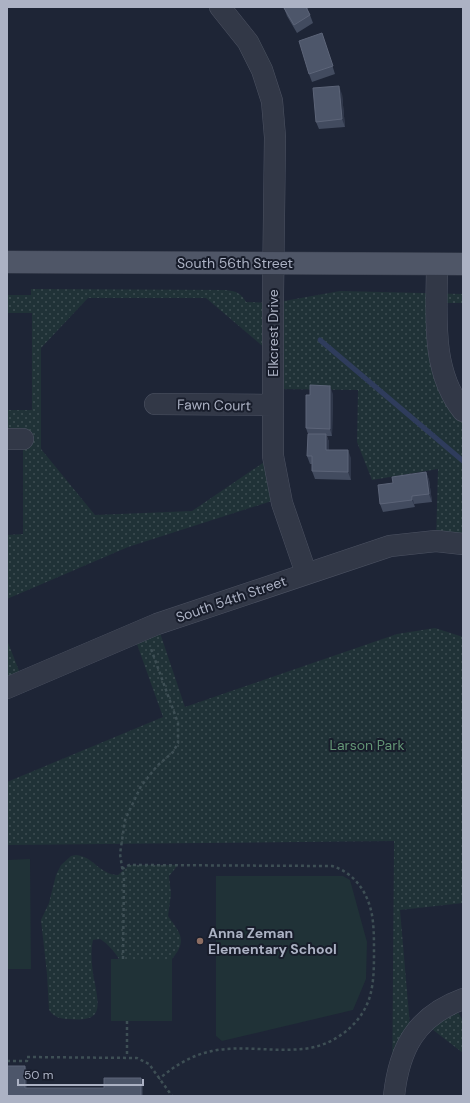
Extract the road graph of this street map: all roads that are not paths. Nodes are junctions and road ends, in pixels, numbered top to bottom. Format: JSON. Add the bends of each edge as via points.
{"nodes":[{"id":1,"x":220,"y":7,"type":"edge"},
{"id":2,"x":7,"y":262,"type":"edge"},
{"id":3,"x":273,"y":264,"type":"junction"},
{"id":4,"x":437,"y":264,"type":"junction"},
{"id":5,"x":463,"y":264,"type":"edge"},
{"id":6,"x":155,"y":404,"type":"dead end"},
{"id":7,"x":273,"y":405,"type":"junction"},
{"id":8,"x":463,"y":411,"type":"edge"},
{"id":9,"x":463,"y":544,"type":"edge"},
{"id":10,"x":306,"y":573,"type":"junction"},
{"id":11,"x":7,"y":688,"type":"edge"},
{"id":12,"x":463,"y":999,"type":"edge"},
{"id":13,"x":394,"y":1096,"type":"edge"}],
"edges":[{"from":1,"to":3,"type":"street","name":"Elkcrest Drive","via":[[248,42],[262,70],[272,101],[275,137]]},
{"from":2,"to":3,"type":"main road","name":"South 56th Street"},
{"from":3,"to":4,"type":"main road","name":"South 56th Street"},
{"from":3,"to":7,"type":"street","name":"Elkcrest Drive"},
{"from":4,"to":5,"type":"main road","name":"South 56th Street"},
{"from":4,"to":8,"type":"street","via":[[439,359],[449,390]]},
{"from":6,"to":7,"type":"street","name":"Fawn Court"},
{"from":7,"to":10,"type":"street","name":"Elkcrest Drive","via":[[273,456],[276,478]]},
{"from":9,"to":10,"type":"street","name":"South 54th Street","via":[[436,541],[406,543]]},
{"from":10,"to":11,"type":"street","name":"South 54th Street","via":[[144,629]]},
{"from":12,"to":13,"type":"street","via":[[434,1014],[411,1038],[399,1063]]}]}
